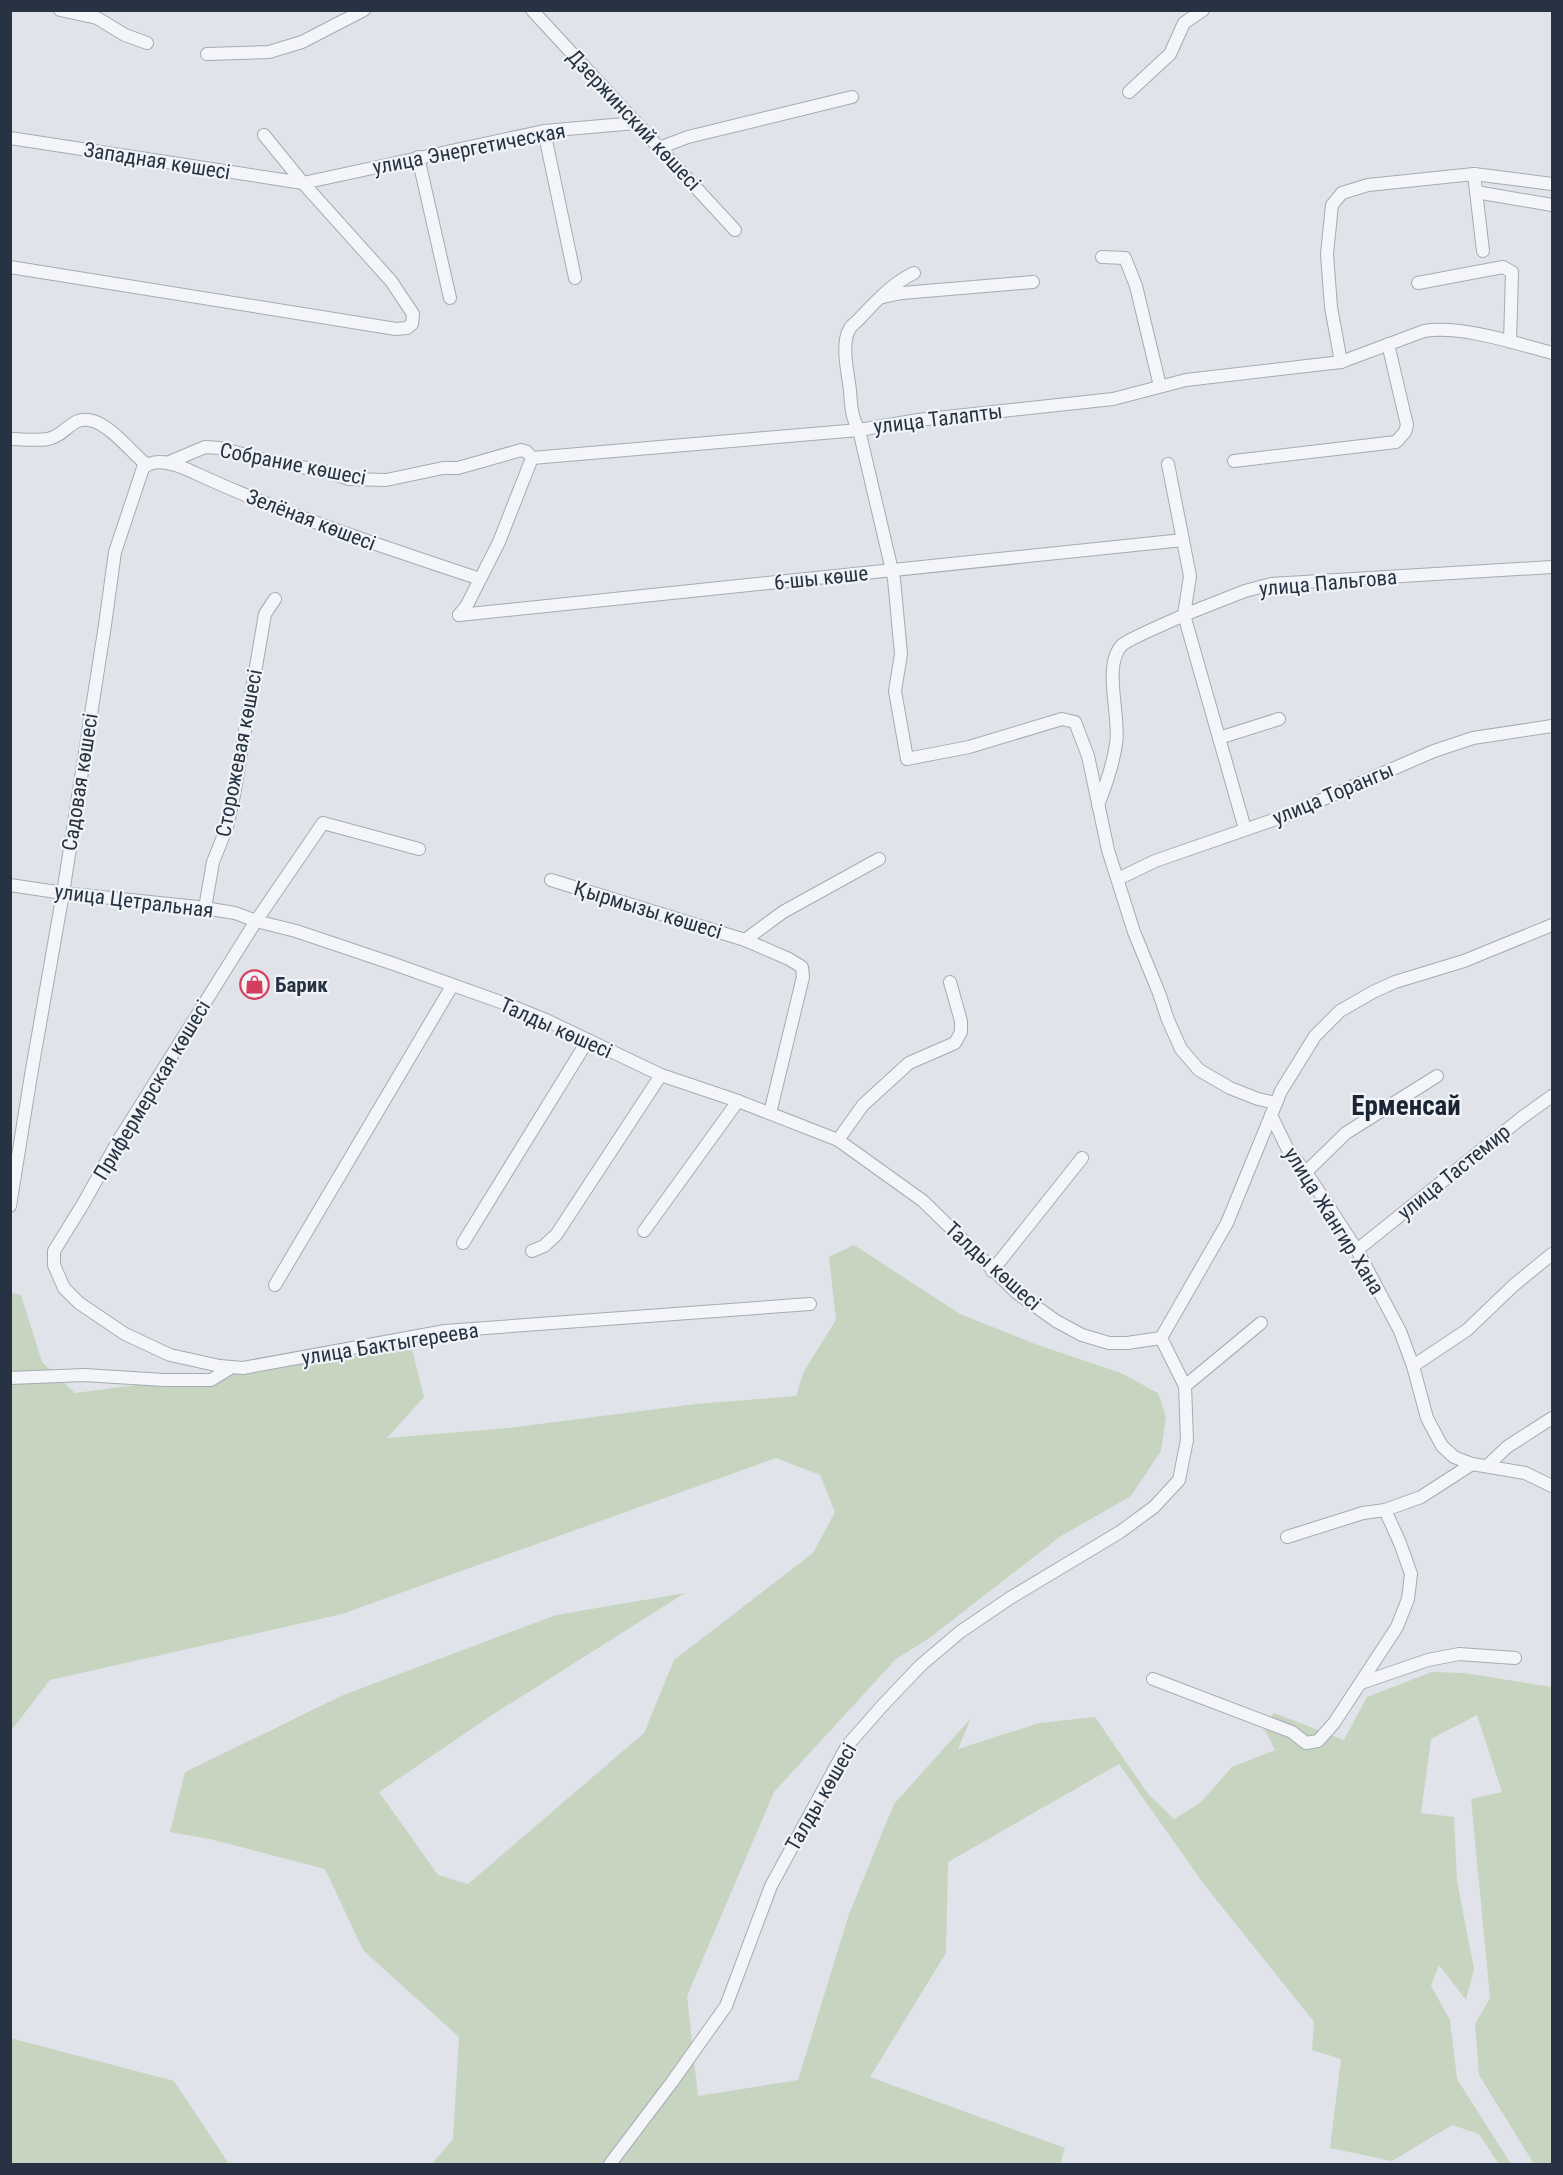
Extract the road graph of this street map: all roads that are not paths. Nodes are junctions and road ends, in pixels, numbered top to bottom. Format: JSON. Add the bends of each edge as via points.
{"nodes":[{"id":1,"x":60,"y":10,"type":"edge"},
{"id":2,"x":364,"y":10,"type":"edge"},
{"id":3,"x":532,"y":10,"type":"edge"},
{"id":4,"x":1203,"y":10,"type":"edge"},
{"id":5,"x":147,"y":43,"type":"dead end"},
{"id":6,"x":207,"y":54,"type":"dead end"},
{"id":7,"x":1129,"y":92,"type":"dead end"},
{"id":8,"x":852,"y":97,"type":"dead end"},
{"id":9,"x":636,"y":123,"type":"junction"},
{"id":10,"x":544,"y":131,"type":"junction"},
{"id":11,"x":264,"y":135,"type":"dead end"},
{"id":12,"x":10,"y":138,"type":"edge"},
{"id":13,"x":659,"y":148,"type":"junction"},
{"id":14,"x":418,"y":157,"type":"junction"},
{"id":15,"x":1474,"y":174,"type":"junction"},
{"id":16,"x":303,"y":183,"type":"junction"},
{"id":17,"x":1552,"y":184,"type":"edge"},
{"id":18,"x":1476,"y":192,"type":"junction"},
{"id":19,"x":1552,"y":205,"type":"edge"},
{"id":20,"x":735,"y":230,"type":"dead end"},
{"id":21,"x":1483,"y":251,"type":"dead end"},
{"id":22,"x":1102,"y":257,"type":"dead end"},
{"id":23,"x":10,"y":267,"type":"edge"},
{"id":24,"x":914,"y":273,"type":"dead end"},
{"id":25,"x":575,"y":278,"type":"dead end"},
{"id":26,"x":1033,"y":282,"type":"dead end"},
{"id":27,"x":1418,"y":283,"type":"dead end"},
{"id":28,"x":879,"y":297,"type":"junction"},
{"id":29,"x":450,"y":298,"type":"dead end"},
{"id":30,"x":1510,"y":342,"type":"junction"},
{"id":31,"x":1388,"y":344,"type":"junction"},
{"id":32,"x":1552,"y":353,"type":"edge"},
{"id":33,"x":1341,"y":362,"type":"junction"},
{"id":34,"x":1160,"y":386,"type":"junction"},
{"id":35,"x":858,"y":430,"type":"junction"},
{"id":36,"x":10,"y":438,"type":"edge"},
{"id":37,"x":529,"y":455,"type":"junction"},
{"id":38,"x":1234,"y":461,"type":"dead end"},
{"id":39,"x":167,"y":463,"type":"junction"},
{"id":40,"x":1168,"y":464,"type":"dead end"},
{"id":41,"x":145,"y":467,"type":"junction"},
{"id":42,"x":1183,"y":540,"type":"junction"},
{"id":43,"x":1552,"y":567,"type":"edge"},
{"id":44,"x":891,"y":570,"type":"junction"},
{"id":45,"x":480,"y":579,"type":"junction"},
{"id":46,"x":275,"y":599,"type":"dead end"},
{"id":47,"x":1184,"y":615,"type":"junction"},
{"id":48,"x":1279,"y":719,"type":"dead end"},
{"id":49,"x":1552,"y":726,"type":"edge"},
{"id":50,"x":1219,"y":738,"type":"junction"},
{"id":51,"x":1098,"y":806,"type":"junction"},
{"id":52,"x":1245,"y":829,"type":"junction"},
{"id":53,"x":418,"y":849,"type":"dead end"},
{"id":54,"x":879,"y":859,"type":"dead end"},
{"id":55,"x":1118,"y":879,"type":"junction"},
{"id":56,"x":550,"y":880,"type":"dead end"},
{"id":57,"x":10,"y":885,"type":"edge"},
{"id":58,"x":63,"y":893,"type":"junction"},
{"id":59,"x":206,"y":908,"type":"junction"},
{"id":60,"x":256,"y":921,"type":"junction"},
{"id":61,"x":1552,"y":925,"type":"edge"},
{"id":62,"x":745,"y":940,"type":"junction"},
{"id":63,"x":950,"y":982,"type":"dead end"},
{"id":64,"x":452,"y":986,"type":"junction"},
{"id":65,"x":588,"y":1040,"type":"junction"},
{"id":66,"x":661,"y":1075,"type":"junction"},
{"id":67,"x":1437,"y":1076,"type":"dead end"},
{"id":68,"x":1552,"y":1096,"type":"edge"},
{"id":69,"x":738,"y":1101,"type":"junction"},
{"id":70,"x":1276,"y":1102,"type":"junction"},
{"id":71,"x":770,"y":1113,"type":"junction"},
{"id":72,"x":1271,"y":1115,"type":"junction"},
{"id":73,"x":838,"y":1140,"type":"junction"},
{"id":74,"x":1082,"y":1158,"type":"dead end"},
{"id":75,"x":1306,"y":1172,"type":"junction"},
{"id":76,"x":10,"y":1206,"type":"edge"},
{"id":77,"x":644,"y":1231,"type":"dead end"},
{"id":78,"x":463,"y":1243,"type":"dead end"},
{"id":79,"x":1357,"y":1250,"type":"junction"},
{"id":80,"x":532,"y":1251,"type":"dead end"},
{"id":81,"x":1552,"y":1254,"type":"edge"},
{"id":82,"x":992,"y":1271,"type":"junction"},
{"id":83,"x":275,"y":1285,"type":"dead end"},
{"id":84,"x":810,"y":1304,"type":"dead end"},
{"id":85,"x":1261,"y":1323,"type":"dead end"},
{"id":86,"x":1161,"y":1338,"type":"junction"},
{"id":87,"x":1413,"y":1366,"type":"junction"},
{"id":88,"x":232,"y":1367,"type":"junction"},
{"id":89,"x":10,"y":1378,"type":"edge"},
{"id":90,"x":1185,"y":1386,"type":"junction"},
{"id":91,"x":1552,"y":1418,"type":"edge"},
{"id":92,"x":1472,"y":1464,"type":"junction"},
{"id":93,"x":1487,"y":1466,"type":"junction"},
{"id":94,"x":1552,"y":1486,"type":"edge"},
{"id":95,"x":1385,"y":1510,"type":"junction"},
{"id":96,"x":1287,"y":1538,"type":"dead end"},
{"id":97,"x":1515,"y":1658,"type":"dead end"},
{"id":98,"x":1153,"y":1679,"type":"dead end"},
{"id":99,"x":1361,"y":1683,"type":"junction"},
{"id":100,"x":610,"y":2164,"type":"edge"}],
"edges":[{"from":1,"to":5,"type":"street","via":[[97,18]]},
{"from":2,"to":6,"type":"street","via":[[302,42],[269,52]]},
{"from":3,"to":9,"type":"street","name":"Дзержинский көшесі"},
{"from":4,"to":7,"type":"street","via":[[1184,23],[1170,54]]},
{"from":8,"to":13,"type":"street","via":[[688,137]]},
{"from":9,"to":10,"type":"street","name":"улица Энергетическая"},
{"from":9,"to":13,"type":"street","name":"Дзержинский көшесі"},
{"from":10,"to":14,"type":"street","name":"улица Энергетическая"},
{"from":10,"to":25,"type":"street"},
{"from":11,"to":16,"type":"street"},
{"from":12,"to":16,"type":"street","name":"Западная көшесі"},
{"from":13,"to":20,"type":"street","name":"Дзержинский көшесі"},
{"from":14,"to":16,"type":"street","name":"улица Энергетическая"},
{"from":14,"to":29,"type":"street"},
{"from":15,"to":17,"type":"street"},
{"from":15,"to":18,"type":"street"},
{"from":15,"to":33,"type":"street","via":[[1368,185],[1342,194],[1332,205],[1327,265]]},
{"from":16,"to":23,"type":"street","via":[[391,281],[413,314],[412,324],[407,328]]},
{"from":18,"to":19,"type":"street"},
{"from":18,"to":21,"type":"street"},
{"from":22,"to":34,"type":"street","via":[[1125,258],[1136,286]]},
{"from":24,"to":28,"type":"street"},
{"from":26,"to":28,"type":"street"},
{"from":27,"to":30,"type":"street","via":[[1503,267],[1512,272]]},
{"from":28,"to":35,"type":"street","via":[[848,331],[850,408]]},
{"from":30,"to":31,"type":"street","name":"улица Талапты","via":[[1449,329],[1424,331]]},
{"from":30,"to":32,"type":"street","name":"улица Талапты"},
{"from":31,"to":33,"type":"street","name":"улица Талапты"},
{"from":31,"to":38,"type":"street","via":[[1407,425],[1396,442]]},
{"from":33,"to":34,"type":"street","name":"улица Талапты"},
{"from":34,"to":35,"type":"street","name":"улица Талапты","via":[[1113,399]]},
{"from":35,"to":37,"type":"street","name":"улица Талапты"},
{"from":35,"to":44,"type":"street"},
{"from":36,"to":41,"type":"street","via":[[50,439],[72,423],[92,420]]},
{"from":37,"to":39,"type":"street","name":"Собрание көшесі","via":[[515,451],[458,468],[386,480],[349,479],[220,448],[205,447]]},
{"from":37,"to":45,"type":"street","via":[[508,520]]},
{"from":39,"to":41,"type":"street","name":"Зелёная көшесі"},
{"from":39,"to":45,"type":"street","name":"Зелёная көшесі","via":[[316,524]]},
{"from":40,"to":42,"type":"street"},
{"from":41,"to":58,"type":"street","name":"Садовая көшесі","via":[[115,552]]},
{"from":42,"to":44,"type":"street","name":"6-шы көше"},
{"from":42,"to":47,"type":"street","via":[[1190,576]]},
{"from":43,"to":47,"type":"street","name":"улица Пальгова","via":[[1271,584]]},
{"from":44,"to":45,"type":"street","name":"6-шы көше","via":[[459,615]]},
{"from":44,"to":51,"type":"street","via":[[901,654],[895,691],[907,759],[969,747],[1062,719],[1075,722],[1088,756]]},
{"from":46,"to":59,"type":"street","name":"Сторожевая көшесі","via":[[266,614],[237,784],[227,827],[213,862]]},
{"from":47,"to":50,"type":"street"},
{"from":47,"to":51,"type":"street","name":"улица Пальгова","via":[[1123,644],[1116,654],[1117,742]]},
{"from":48,"to":50,"type":"street"},
{"from":49,"to":52,"type":"street","name":"улица Торангы","via":[[1473,738],[1443,748]]},
{"from":50,"to":52,"type":"street"},
{"from":51,"to":55,"type":"street"},
{"from":52,"to":55,"type":"street","name":"улица Торангы","via":[[1155,861]]},
{"from":53,"to":60,"type":"street","name":"Прифермерская көшесі","via":[[323,823]]},
{"from":54,"to":62,"type":"street","name":"Қырмызы көшесі","via":[[783,912]]},
{"from":55,"to":70,"type":"street","via":[[1134,932],[1181,1049],[1199,1070],[1230,1088]]},
{"from":56,"to":62,"type":"street","name":"Қырмызы көшесі"},
{"from":57,"to":58,"type":"street","name":"улица Цетральная"},
{"from":58,"to":59,"type":"street","name":"улица Цетральная"},
{"from":58,"to":76,"type":"street","name":"Садовая көшесі"},
{"from":59,"to":60,"type":"street","name":"улица Цетральная"},
{"from":60,"to":64,"type":"street","name":"Талды көшесі"},
{"from":60,"to":88,"type":"street","name":"Прифермерская көшесі","via":[[54,1251],[54,1265],[64,1288],[125,1334],[170,1355]]},
{"from":61,"to":70,"type":"street","name":"улица Жангир Хана","via":[[1464,961],[1395,982],[1340,1011],[1315,1036]]},
{"from":62,"to":71,"type":"street","name":"Қырмызы көшесі","via":[[789,958],[802,968]]},
{"from":63,"to":73,"type":"street","via":[[961,1021],[955,1043],[909,1062],[863,1105]]},
{"from":64,"to":65,"type":"street","name":"Талды көшесі","via":[[509,1005]]},
{"from":64,"to":83,"type":"street"},
{"from":65,"to":66,"type":"street","name":"Талды көшесі"},
{"from":65,"to":78,"type":"street"},
{"from":66,"to":69,"type":"street","name":"Талды көшесі"},
{"from":66,"to":80,"type":"street","via":[[556,1235]]},
{"from":67,"to":75,"type":"street","via":[[1346,1133]]},
{"from":68,"to":79,"type":"street","name":"улица Тастемир"},
{"from":69,"to":71,"type":"street","name":"Талды көшесі"},
{"from":69,"to":77,"type":"street"},
{"from":70,"to":72,"type":"street","name":"улица Жангир Хана"},
{"from":71,"to":73,"type":"street","name":"Талды көшесі"},
{"from":72,"to":75,"type":"street","name":"улица Жангир Хана","via":[[1289,1152]]},
{"from":72,"to":86,"type":"street","name":"улица Жангир Хана","via":[[1227,1223]]},
{"from":73,"to":82,"type":"street","name":"Талды көшесі","via":[[923,1201]]},
{"from":74,"to":82,"type":"street"},
{"from":75,"to":79,"type":"street","name":"улица Жангир Хана"},
{"from":79,"to":87,"type":"street","name":"улица Жангир Хана","via":[[1400,1331]]},
{"from":81,"to":87,"type":"street","via":[[1467,1330]]},
{"from":82,"to":86,"type":"street","name":"Талды көшесі","via":[[1056,1322],[1082,1335],[1109,1343]]},
{"from":84,"to":88,"type":"street","name":"улица Бактыгереева","via":[[445,1331],[272,1364]]},
{"from":85,"to":90,"type":"street"},
{"from":86,"to":90,"type":"street","name":"Талды көшесі"},
{"from":87,"to":92,"type":"street","name":"улица Жангир Хана","via":[[1434,1435],[1454,1457]]},
{"from":88,"to":89,"type":"street","name":"улица Бактыгереева","via":[[211,1380],[84,1375]]},
{"from":90,"to":100,"type":"street","name":"Талды көшесі","via":[[1187,1440],[1179,1480],[1154,1507],[960,1632],[921,1665],[848,1746],[771,1886],[726,2006]]},
{"from":91,"to":93,"type":"street","via":[[1507,1447]]},
{"from":92,"to":93,"type":"street","name":"улица Жангир Хана"},
{"from":92,"to":95,"type":"street","via":[[1421,1497]]},
{"from":93,"to":94,"type":"street","name":"улица Жангир Хана","via":[[1525,1473]]},
{"from":95,"to":96,"type":"street","via":[[1363,1513]]},
{"from":95,"to":99,"type":"street","via":[[1411,1574],[1408,1599],[1396,1627]]},
{"from":97,"to":99,"type":"street","via":[[1459,1654],[1428,1660]]},
{"from":98,"to":99,"type":"street","via":[[1292,1732],[1306,1743],[1318,1741],[1334,1724]]}]}
